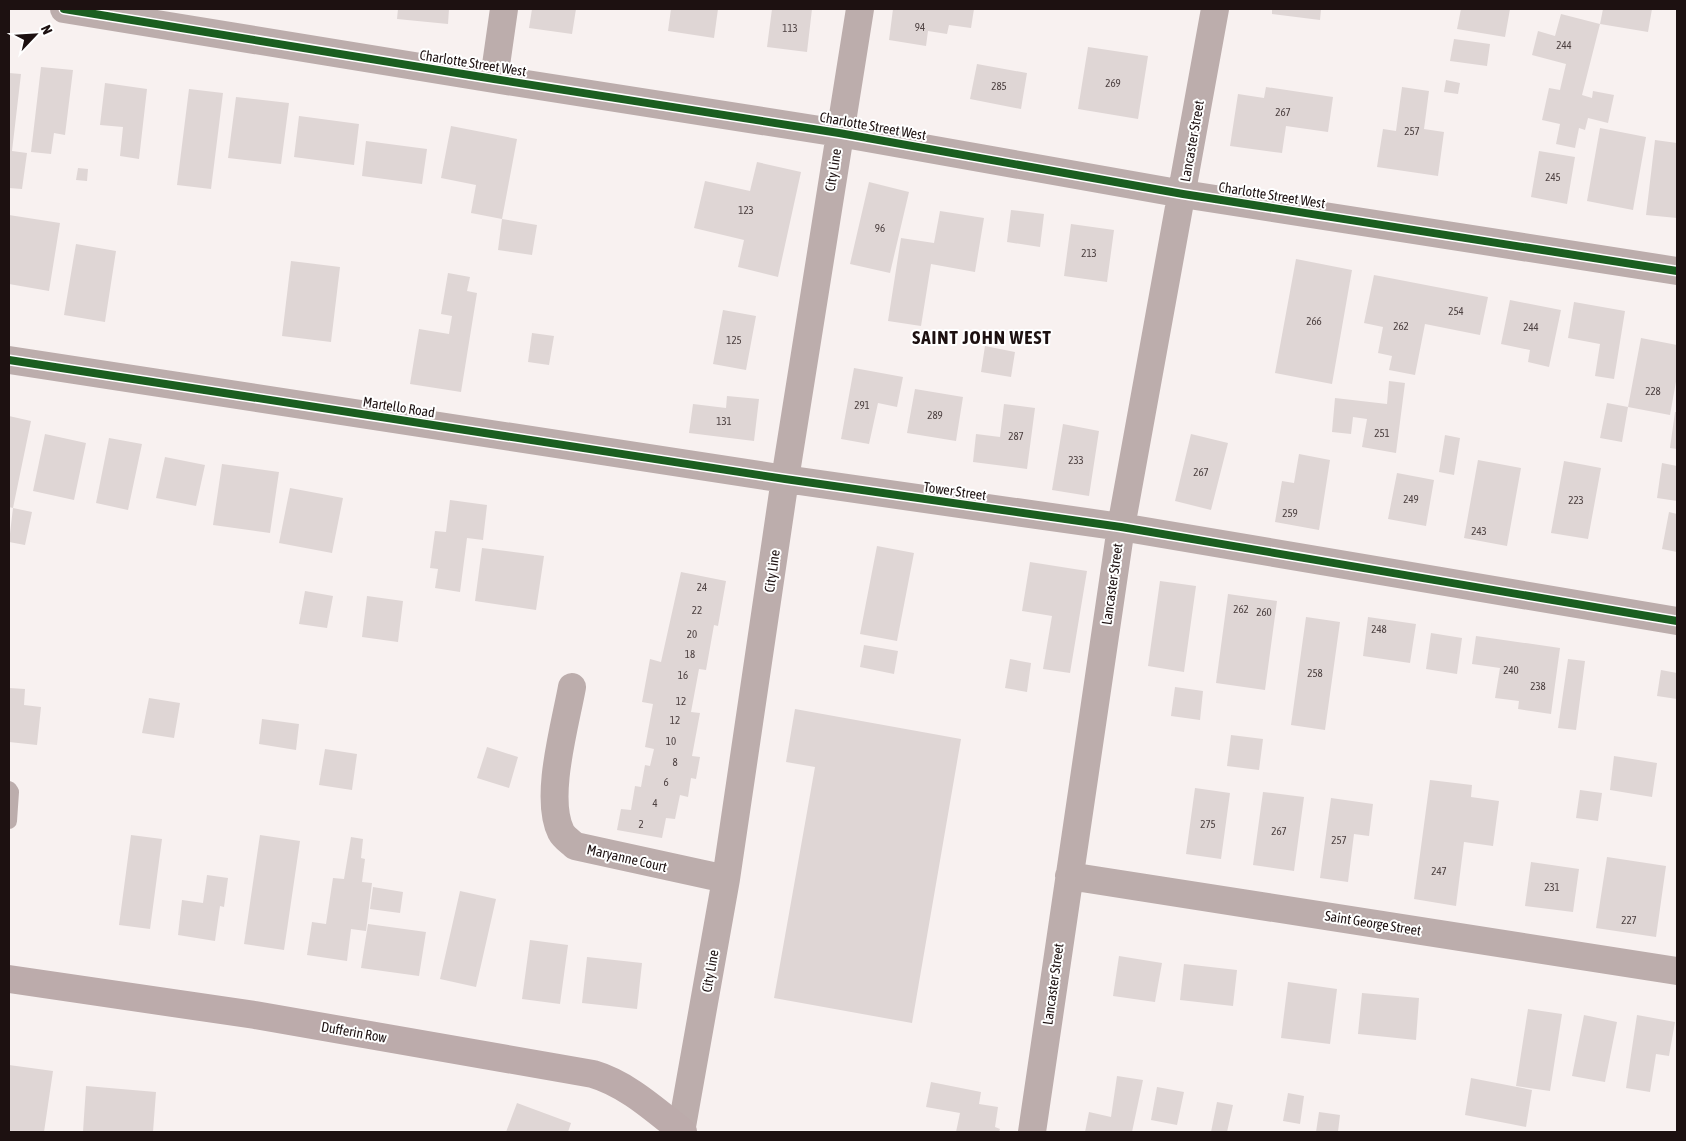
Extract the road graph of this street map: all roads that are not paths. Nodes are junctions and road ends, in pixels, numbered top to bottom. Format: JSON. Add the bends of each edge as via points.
{"nodes":[{"id":1,"x":64,"y":9,"type":"edge"},
{"id":2,"x":504,"y":9,"type":"edge"},
{"id":3,"x":860,"y":9,"type":"edge"},
{"id":4,"x":1215,"y":9,"type":"edge"},
{"id":5,"x":494,"y":80,"type":"junction"},
{"id":6,"x":839,"y":132,"type":"junction"},
{"id":7,"x":1183,"y":194,"type":"junction"},
{"id":8,"x":1677,"y":271,"type":"edge"},
{"id":9,"x":9,"y":360,"type":"edge"},
{"id":10,"x":785,"y":479,"type":"junction"},
{"id":11,"x":1120,"y":527,"type":"junction"},
{"id":12,"x":1677,"y":621,"type":"edge"},
{"id":13,"x":572,"y":687,"type":"dead end"},
{"id":14,"x":9,"y":790,"type":"edge"},
{"id":15,"x":9,"y":820,"type":"edge"},
{"id":16,"x":1069,"y":876,"type":"junction"},
{"id":17,"x":726,"y":879,"type":"junction"},
{"id":18,"x":1677,"y":971,"type":"edge"},
{"id":19,"x":9,"y":978,"type":"edge"},
{"id":20,"x":682,"y":1132,"type":"edge"},
{"id":21,"x":1032,"y":1132,"type":"edge"}],
"edges":[{"from":1,"to":5,"type":"street","name":"Charlotte Street West"},
{"from":2,"to":5,"type":"street"},
{"from":3,"to":6,"type":"street","name":"City Line"},
{"from":4,"to":7,"type":"street","name":"Lancaster Street"},
{"from":5,"to":6,"type":"street","name":"Charlotte Street West"},
{"from":6,"to":7,"type":"street","name":"Charlotte Street West"},
{"from":6,"to":10,"type":"street","name":"City Line"},
{"from":7,"to":8,"type":"street","name":"Charlotte Street West"},
{"from":7,"to":11,"type":"street","name":"Lancaster Street"},
{"from":9,"to":10,"type":"street","name":"Martello Road"},
{"from":10,"to":11,"type":"street","name":"Tower Street"},
{"from":10,"to":17,"type":"street","name":"City Line"},
{"from":11,"to":12,"type":"street","name":"Tower Street"},
{"from":11,"to":16,"type":"street","name":"Lancaster Street"},
{"from":13,"to":17,"type":"street","name":"Maryanne Court","via":[[554,792],[554,810],[562,834],[575,846]]},
{"from":14,"to":15,"type":"lane"},
{"from":16,"to":18,"type":"street","name":"Saint George Street"},
{"from":16,"to":21,"type":"street","name":"Lancaster Street"},
{"from":17,"to":20,"type":"street","name":"City Line"},
{"from":19,"to":20,"type":"street","name":"Dufferin Row","via":[[256,1015],[593,1074],[624,1087]]}]}
